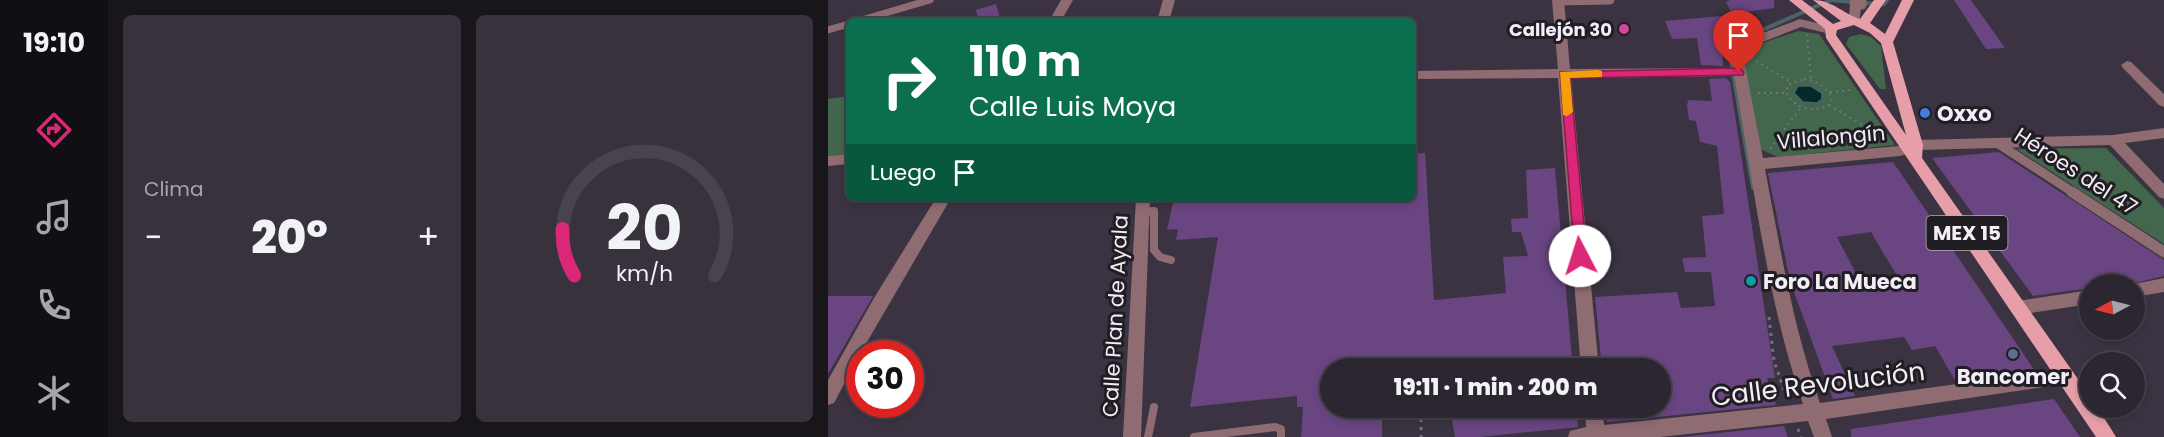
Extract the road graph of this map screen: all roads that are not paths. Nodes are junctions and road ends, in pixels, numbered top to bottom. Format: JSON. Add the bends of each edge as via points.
{"nodes":[{"id":1,"x":930,"y":0,"type":"edge"},
{"id":2,"x":1067,"y":0,"type":"edge"},
{"id":3,"x":1169,"y":0,"type":"edge"},
{"id":4,"x":1610,"y":0,"type":"edge"},
{"id":5,"x":1795,"y":0,"type":"edge"},
{"id":6,"x":1819,"y":0,"type":"edge"},
{"id":7,"x":1880,"y":0,"type":"edge"},
{"id":8,"x":1908,"y":0,"type":"edge"},
{"id":9,"x":1558,"y":1,"type":"edge"},
{"id":10,"x":1860,"y":2,"type":"edge"},
{"id":11,"x":868,"y":18,"type":"edge"},
{"id":12,"x":1057,"y":18,"type":"edge"},
{"id":13,"x":1164,"y":18,"type":"edge"},
{"id":14,"x":1856,"y":22,"type":"junction"},
{"id":15,"x":846,"y":25,"type":"edge"},
{"id":16,"x":1830,"y":29,"type":"junction"},
{"id":17,"x":828,"y":30,"type":"edge"},
{"id":18,"x":1887,"y":42,"type":"junction"},
{"id":19,"x":2127,"y":65,"type":"dead end"},
{"id":20,"x":1739,"y":72,"type":"junction"},
{"id":21,"x":1564,"y":74,"type":"junction"},
{"id":22,"x":1416,"y":75,"type":"edge"},
{"id":23,"x":2164,"y":102,"type":"edge"},
{"id":24,"x":2164,"y":133,"type":"edge"},
{"id":25,"x":2113,"y":140,"type":"junction"},
{"id":26,"x":1997,"y":143,"type":"junction"},
{"id":27,"x":1913,"y":151,"type":"junction"},
{"id":28,"x":846,"y":159,"type":"edge"},
{"id":29,"x":1762,"y":159,"type":"junction"},
{"id":30,"x":828,"y":161,"type":"edge"},
{"id":31,"x":2164,"y":193,"type":"edge"},
{"id":32,"x":942,"y":201,"type":"edge"},
{"id":33,"x":1143,"y":205,"type":"edge"},
{"id":34,"x":2164,"y":252,"type":"edge"},
{"id":35,"x":1171,"y":260,"type":"dead end"},
{"id":36,"x":2164,"y":285,"type":"edge"},
{"id":37,"x":2145,"y":288,"type":"edge"},
{"id":38,"x":2079,"y":299,"type":"edge"},
{"id":39,"x":2018,"y":308,"type":"junction"},
{"id":40,"x":1589,"y":358,"type":"edge"},
{"id":41,"x":2066,"y":377,"type":"junction"},
{"id":42,"x":828,"y":397,"type":"edge"},
{"id":43,"x":1154,"y":406,"type":"dead end"},
{"id":44,"x":1813,"y":412,"type":"junction"},
{"id":45,"x":1595,"y":418,"type":"edge"},
{"id":46,"x":1596,"y":436,"type":"edge"},
{"id":47,"x":1132,"y":437,"type":"edge"},
{"id":48,"x":1148,"y":437,"type":"edge"},
{"id":49,"x":1194,"y":437,"type":"edge"},
{"id":50,"x":1281,"y":437,"type":"edge"},
{"id":51,"x":1577,"y":437,"type":"edge"},
{"id":52,"x":1823,"y":437,"type":"edge"},
{"id":53,"x":2107,"y":437,"type":"edge"}],
"edges":[{"from":1,"to":11,"type":"lane"},
{"from":2,"to":12,"type":"street"},
{"from":3,"to":13,"type":"street"},
{"from":4,"to":9,"type":"street"},
{"from":5,"to":16,"type":"main road"},
{"from":6,"to":14,"type":"main road"},
{"from":7,"to":14,"type":"main road"},
{"from":8,"to":18,"type":"main road"},
{"from":9,"to":21,"type":"street"},
{"from":10,"to":14,"type":"street"},
{"from":14,"to":16,"type":"main road"},
{"from":14,"to":18,"type":"main road"},
{"from":15,"to":17,"type":"lane"},
{"from":16,"to":20,"type":"street","via":[[1800,23],[1735,48]]},
{"from":16,"to":27,"type":"main road","number":"MEX 15","via":[[1830,35]]},
{"from":18,"to":27,"type":"main road","number":"MEX 15"},
{"from":19,"to":23,"type":"street"},
{"from":20,"to":21,"type":"street"},
{"from":20,"to":29,"type":"street"},
{"from":21,"to":22,"type":"street"},
{"from":21,"to":40,"type":"street"},
{"from":24,"to":25,"type":"street","name":"Villalongín"},
{"from":25,"to":26,"type":"street","name":"Villalongín"},
{"from":25,"to":31,"type":"street"},
{"from":26,"to":27,"type":"street","name":"Villalongín"},
{"from":26,"to":34,"type":"street","name":"Héroes del 47"},
{"from":27,"to":29,"type":"street","name":"Villalongín"},
{"from":27,"to":39,"type":"main road","number":"MEX 15"},
{"from":28,"to":30,"type":"street"},
{"from":29,"to":44,"type":"street","via":[[1780,281]]},
{"from":32,"to":42,"type":"street"},
{"from":33,"to":35,"type":"lane","via":[[1154,211],[1154,250]]},
{"from":33,"to":47,"type":"street","name":"Calle Plan de Ayala"},
{"from":36,"to":37,"type":"street"},
{"from":38,"to":39,"type":"street"},
{"from":39,"to":41,"type":"main road","number":"MEX 15"},
{"from":41,"to":44,"type":"street","name":"Calle Revolución"},
{"from":41,"to":53,"type":"main road","number":"MEX 15"},
{"from":43,"to":48,"type":"lane"},
{"from":44,"to":46,"type":"street","name":"Calle Revolución"},
{"from":44,"to":52,"type":"street"},
{"from":45,"to":46,"type":"street"},
{"from":46,"to":51,"type":"street","name":"Calle Revolución"},
{"from":49,"to":50,"type":"lane","via":[[1275,427],[1281,429]]}]}
